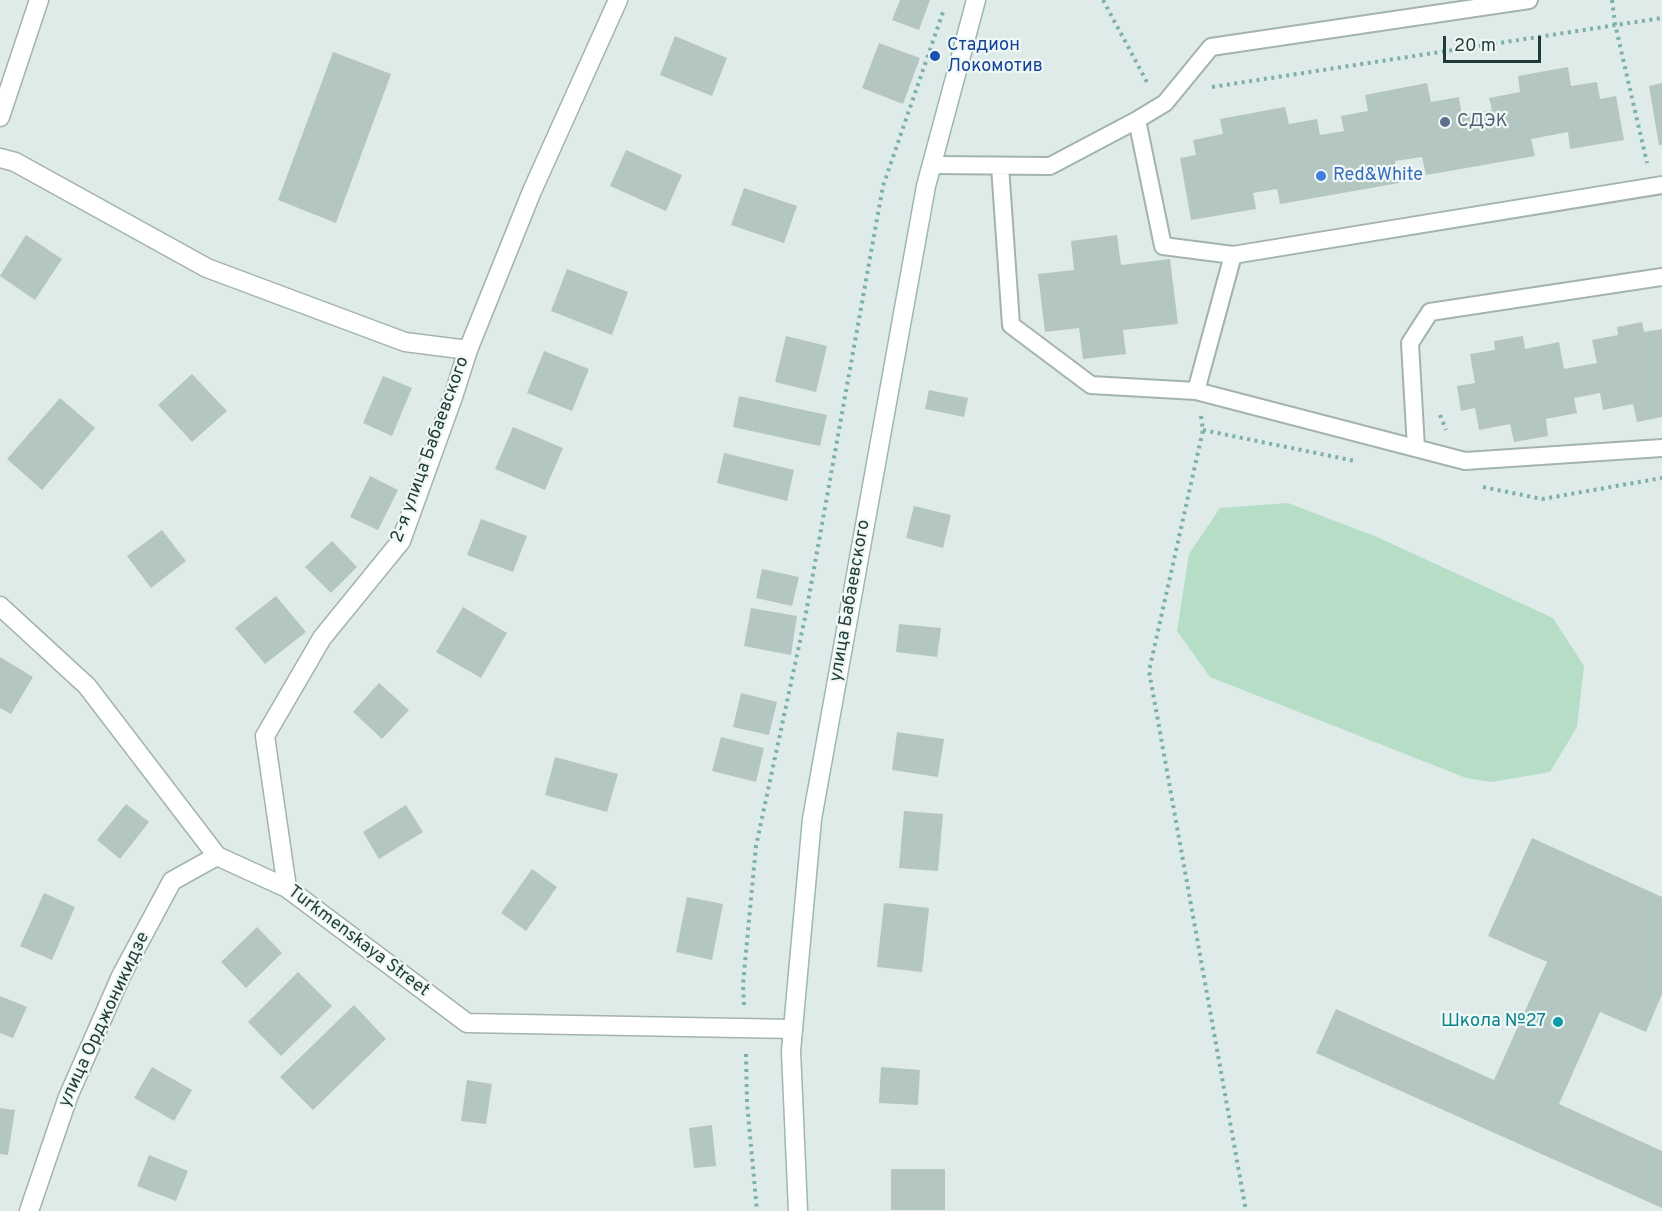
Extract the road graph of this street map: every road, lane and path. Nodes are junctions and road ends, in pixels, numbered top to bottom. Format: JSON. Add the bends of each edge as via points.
{"nodes":[{"id":1,"x":39,"y":0,"type":"edge"},
{"id":2,"x":618,"y":0,"type":"edge"},
{"id":3,"x":947,"y":0,"type":"edge"},
{"id":4,"x":976,"y":0,"type":"edge"},
{"id":5,"x":1103,"y":0,"type":"edge"},
{"id":6,"x":1529,"y":0,"type":"edge"},
{"id":7,"x":1612,"y":0,"type":"edge"},
{"id":8,"x":1662,"y":18,"type":"edge"},
{"id":9,"x":1615,"y":24,"type":"junction"},
{"id":10,"x":1208,"y":87,"type":"dead end"},
{"id":11,"x":1165,"y":103,"type":"junction"},
{"id":12,"x":0,"y":117,"type":"edge"},
{"id":13,"x":1137,"y":120,"type":"junction"},
{"id":14,"x":0,"y":158,"type":"edge"},
{"id":15,"x":932,"y":165,"type":"junction"},
{"id":16,"x":1000,"y":166,"type":"junction"},
{"id":17,"x":1656,"y":186,"type":"edge"},
{"id":18,"x":1233,"y":255,"type":"junction"},
{"id":19,"x":1662,"y":277,"type":"edge"},
{"id":20,"x":468,"y":350,"type":"junction"},
{"id":21,"x":1196,"y":391,"type":"junction"},
{"id":22,"x":1440,"y":412,"type":"dead end"},
{"id":23,"x":1448,"y":434,"type":"dead end"},
{"id":24,"x":1416,"y":448,"type":"junction"},
{"id":25,"x":1662,"y":448,"type":"edge"},
{"id":26,"x":0,"y":606,"type":"edge"},
{"id":27,"x":217,"y":856,"type":"junction"},
{"id":28,"x":286,"y":888,"type":"junction"},
{"id":29,"x":745,"y":1028,"type":"junction"},
{"id":30,"x":793,"y":1029,"type":"junction"},
{"id":31,"x":29,"y":1211,"type":"edge"},
{"id":32,"x":756,"y":1211,"type":"edge"},
{"id":33,"x":798,"y":1211,"type":"edge"},
{"id":34,"x":1246,"y":1211,"type":"edge"}],
"edges":[{"from":1,"to":12,"type":"street"},
{"from":2,"to":20,"type":"street","name":"2-я улица Бабаевского","via":[[532,191]]},
{"from":3,"to":29,"type":"path","via":[[883,186],[806,613],[756,846],[743,984]]},
{"from":4,"to":15,"type":"street","name":"улица Бабаевского"},
{"from":5,"to":11,"type":"path","via":[[1148,84]]},
{"from":6,"to":11,"type":"lane","via":[[1211,48]]},
{"from":7,"to":9,"type":"path"},
{"from":8,"to":9,"type":"path"},
{"from":9,"to":10,"type":"path"},
{"from":9,"to":17,"type":"path","via":[[1649,171]]},
{"from":11,"to":13,"type":"lane"},
{"from":13,"to":16,"type":"lane","via":[[1050,166]]},
{"from":13,"to":18,"type":"lane","via":[[1163,246]]},
{"from":14,"to":20,"type":"street","via":[[15,162],[207,268],[405,342]]},
{"from":15,"to":16,"type":"lane"},
{"from":15,"to":30,"type":"street","name":"улица Бабаевского","via":[[812,819]]},
{"from":16,"to":21,"type":"lane","via":[[1011,325],[1090,385]]},
{"from":17,"to":18,"type":"lane"},
{"from":18,"to":21,"type":"lane"},
{"from":19,"to":24,"type":"lane","via":[[1430,312],[1410,343]]},
{"from":20,"to":28,"type":"street","name":"2-я улица Бабаевского","via":[[401,541],[322,638],[265,736]]},
{"from":21,"to":24,"type":"lane"},
{"from":21,"to":34,"type":"path","via":[[1203,430],[1149,671]]},
{"from":22,"to":23,"type":"path"},
{"from":24,"to":25,"type":"lane","via":[[1465,461]]},
{"from":26,"to":27,"type":"street","name":"Turkmenskaya Street","via":[[87,686]]},
{"from":27,"to":28,"type":"street","name":"Turkmenskaya Street"},
{"from":27,"to":31,"type":"street","name":"улица Орджоникидзе","via":[[172,881],[121,976],[68,1098]]},
{"from":28,"to":29,"type":"street","name":"Turkmenskaya Street","via":[[467,1023]]},
{"from":29,"to":30,"type":"street","name":"Turkmenskaya Street"},
{"from":29,"to":32,"type":"path"},
{"from":30,"to":33,"type":"street","name":"улица Бабаевского"}]}
